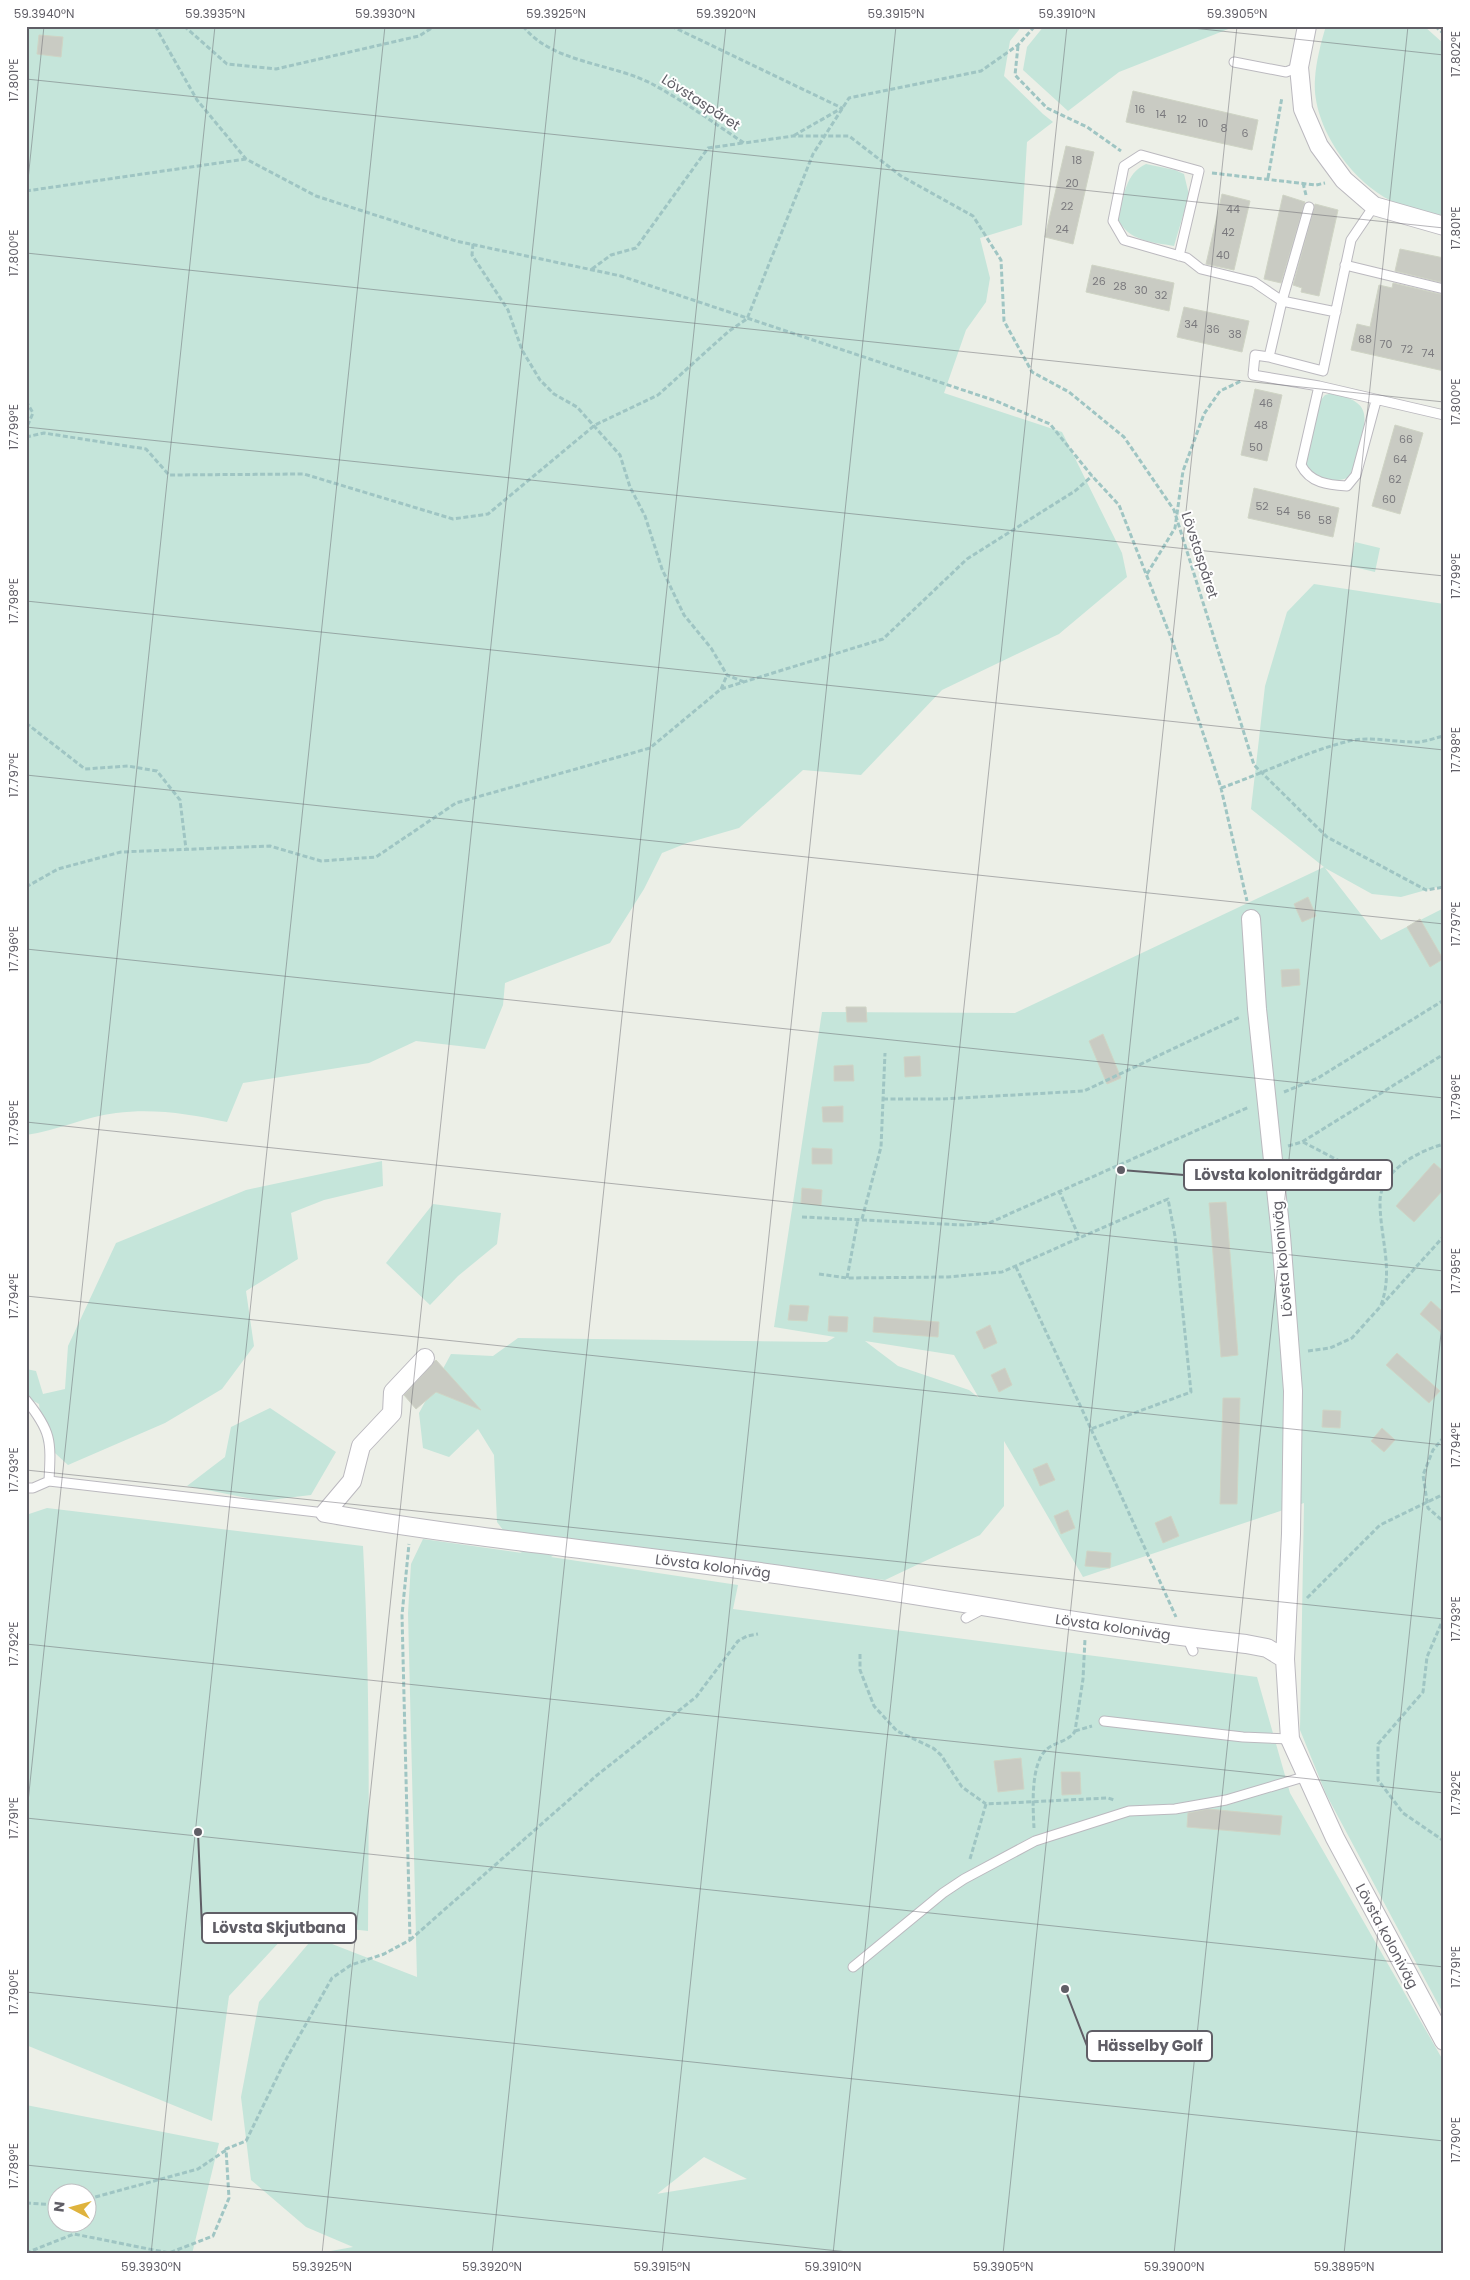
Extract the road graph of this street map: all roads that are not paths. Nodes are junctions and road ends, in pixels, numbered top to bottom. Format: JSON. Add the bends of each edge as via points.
{"nodes":[{"id":1,"x":1307,"y":26,"type":"edge"},
{"id":2,"x":1234,"y":62,"type":"dead end"},
{"id":3,"x":1293,"y":70,"type":"junction"},
{"id":4,"x":1374,"y":206,"type":"junction"},
{"id":5,"x":1309,"y":207,"type":"dead end"},
{"id":6,"x":1444,"y":226,"type":"edge"},
{"id":7,"x":1179,"y":256,"type":"junction"},
{"id":8,"x":1345,"y":265,"type":"junction"},
{"id":9,"x":1444,"y":289,"type":"edge"},
{"id":10,"x":1282,"y":301,"type":"junction"},
{"id":11,"x":1336,"y":312,"type":"junction"},
{"id":12,"x":1269,"y":357,"type":"junction"},
{"id":13,"x":1319,"y":386,"type":"junction"},
{"id":14,"x":1376,"y":401,"type":"junction"},
{"id":15,"x":1444,"y":415,"type":"edge"},
{"id":16,"x":1251,"y":919,"type":"road end"},
{"id":17,"x":425,"y":1358,"type":"dead end"},
{"id":18,"x":26,"y":1400,"type":"edge"},
{"id":19,"x":49,"y":1481,"type":"junction"},
{"id":20,"x":26,"y":1488,"type":"edge"},
{"id":21,"x":325,"y":1513,"type":"junction"},
{"id":22,"x":986,"y":1608,"type":"junction"},
{"id":23,"x":966,"y":1618,"type":"dead end"},
{"id":24,"x":1286,"y":1660,"type":"junction"},
{"id":25,"x":1104,"y":1721,"type":"dead end"},
{"id":26,"x":1290,"y":1739,"type":"junction"},
{"id":27,"x":1307,"y":1776,"type":"junction"},
{"id":28,"x":853,"y":1967,"type":"dead end"},
{"id":29,"x":1444,"y":2041,"type":"edge"}],
"edges":[{"from":1,"to":3,"type":"street"},
{"from":2,"to":3,"type":"lane"},
{"from":3,"to":4,"type":"street","via":[[1303,109],[1319,146],[1344,180]]},
{"from":4,"to":6,"type":"street"},
{"from":4,"to":8,"type":"lane","via":[[1351,240]]},
{"from":5,"to":10,"type":"lane"},
{"from":7,"to":7,"type":"lane","via":[[1124,240],[1113,220],[1124,166],[1141,155],[1199,170]]},
{"from":7,"to":10,"type":"lane","via":[[1187,258],[1200,269],[1254,282]]},
{"from":8,"to":9,"type":"lane"},
{"from":8,"to":11,"type":"lane"},
{"from":10,"to":11,"type":"lane"},
{"from":10,"to":12,"type":"lane"},
{"from":11,"to":12,"type":"lane","via":[[1323,371]]},
{"from":12,"to":13,"type":"lane","via":[[1255,355],[1253,375]]},
{"from":13,"to":14,"type":"lane"},
{"from":13,"to":14,"type":"lane","via":[[1301,465],[1305,474],[1330,485],[1347,486],[1356,475]]},
{"from":14,"to":15,"type":"lane"},
{"from":16,"to":24,"type":"street","name":"Lövsta koloniväg","via":[[1290,1354],[1291,1534]]},
{"from":17,"to":21,"type":"street","via":[[393,1392],[392,1413],[361,1446],[352,1481]]},
{"from":18,"to":19,"type":"lane","via":[[48,1431],[51,1448]]},
{"from":19,"to":20,"type":"lane"},
{"from":19,"to":21,"type":"lane"},
{"from":21,"to":22,"type":"street","name":"Lövsta koloniväg","via":[[411,1528],[761,1572]]},
{"from":22,"to":23,"type":"lane"},
{"from":22,"to":24,"type":"street","name":"Lövsta koloniväg","via":[[1190,1644],[1267,1648]]},
{"from":24,"to":26,"type":"street","name":"Lövsta koloniväg"},
{"from":25,"to":26,"type":"lane","via":[[1243,1737]]},
{"from":26,"to":27,"type":"street","name":"Lövsta koloniväg"},
{"from":27,"to":28,"type":"lane","via":[[1226,1800],[1175,1809],[1130,1811],[1035,1841],[943,1893]]},
{"from":27,"to":29,"type":"street","name":"Lövsta koloniväg","via":[[1335,1838]]}]}
